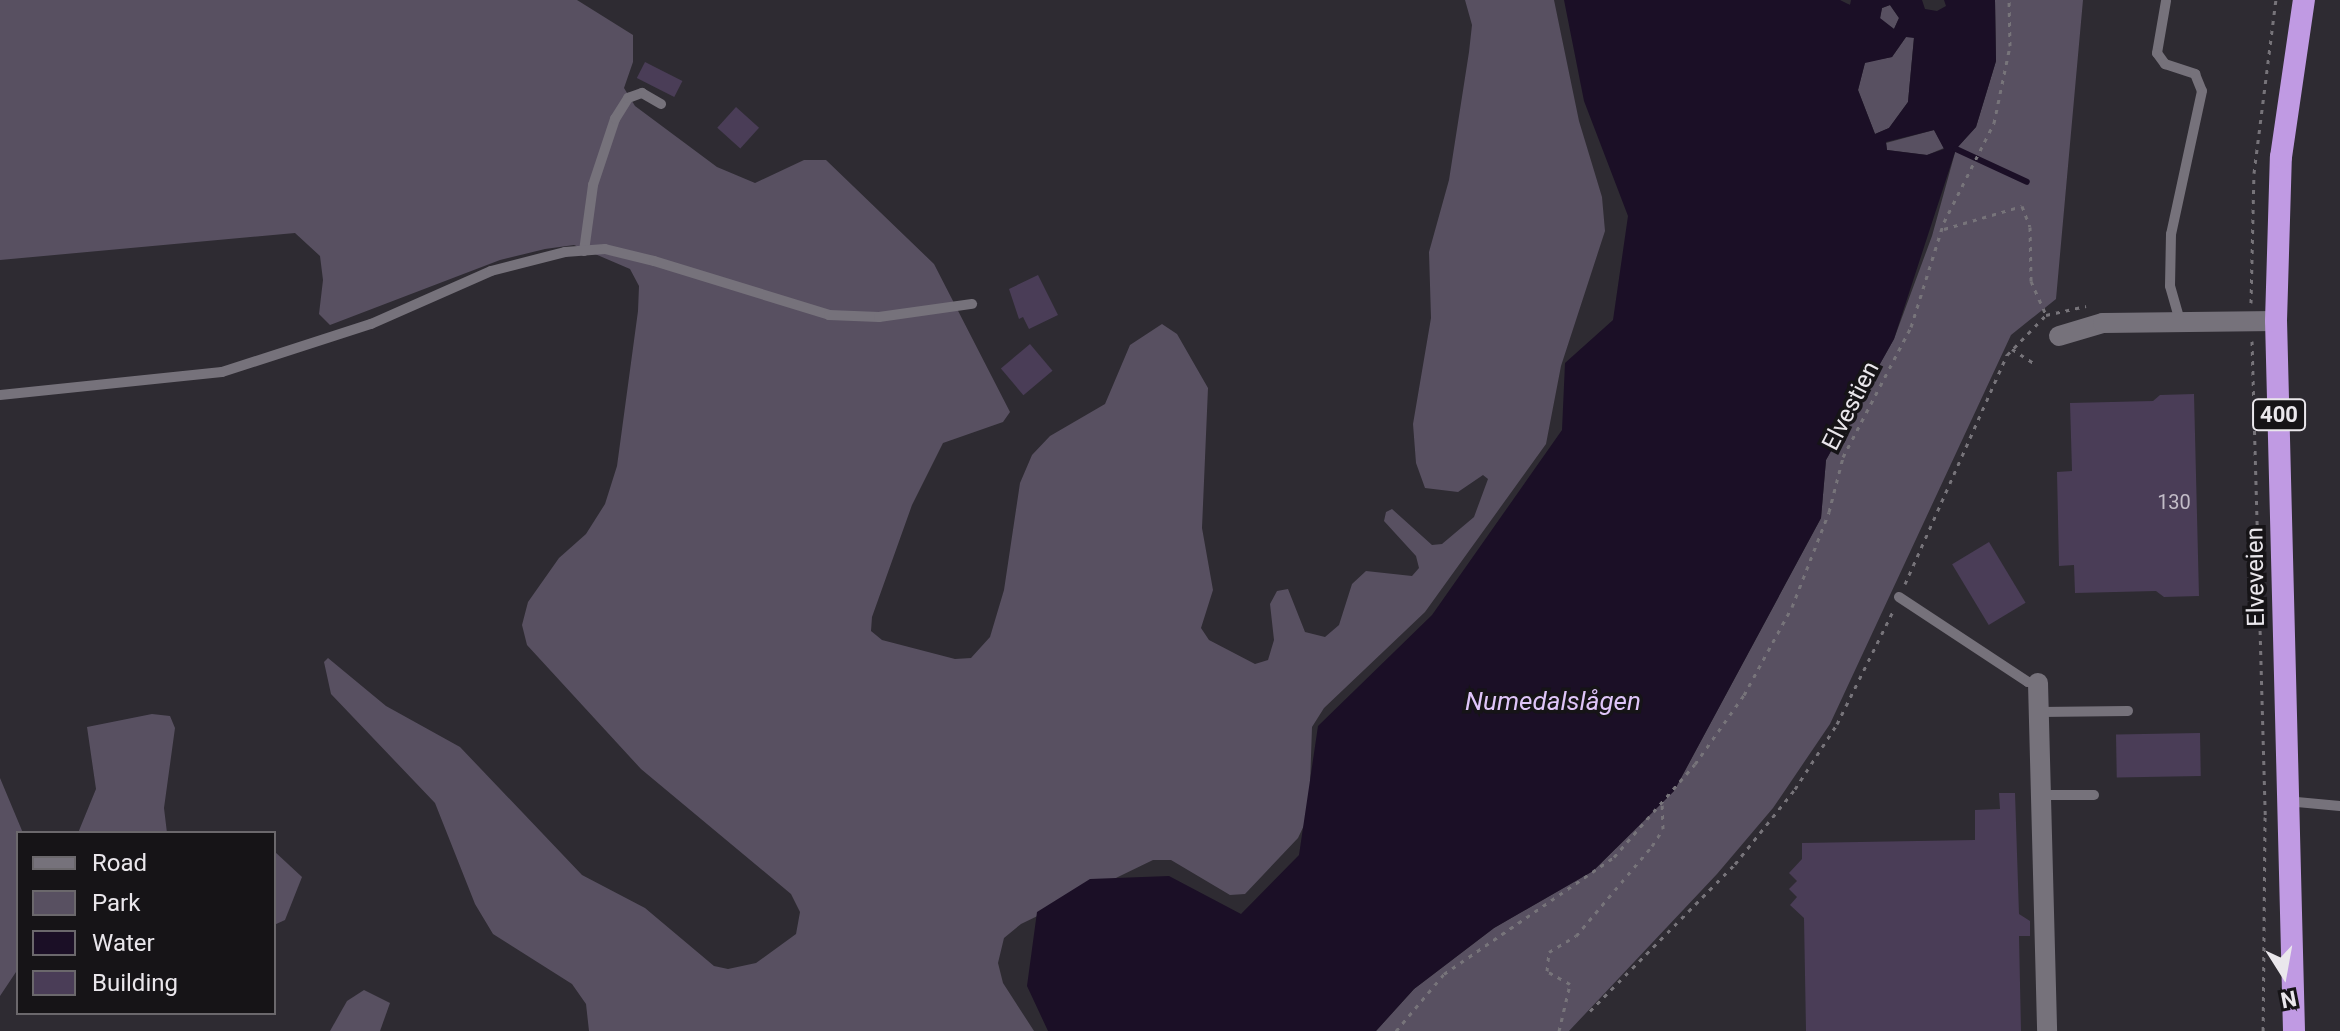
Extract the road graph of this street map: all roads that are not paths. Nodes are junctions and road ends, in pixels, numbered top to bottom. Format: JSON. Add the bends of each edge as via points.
{"nodes":[{"id":1,"x":2304,"y":0,"type":"edge"},
{"id":2,"x":2166,"y":1,"type":"edge"},
{"id":3,"x":661,"y":104,"type":"dead end"},
{"id":4,"x":584,"y":251,"type":"junction"},
{"id":5,"x":972,"y":304,"type":"dead end"},
{"id":6,"x":2276,"y":321,"type":"junction"},
{"id":7,"x":2180,"y":322,"type":"junction"},
{"id":8,"x":2059,"y":336,"type":"dead end"},
{"id":9,"x":0,"y":395,"type":"edge"},
{"id":10,"x":1899,"y":597,"type":"road end"},
{"id":11,"x":2038,"y":683,"type":"joint"},
{"id":12,"x":2128,"y":711,"type":"dead end"},
{"id":13,"x":2040,"y":712,"type":"junction"},
{"id":14,"x":2042,"y":795,"type":"junction"},
{"id":15,"x":2094,"y":795,"type":"dead end"},
{"id":16,"x":2285,"y":801,"type":"junction"},
{"id":17,"x":2340,"y":806,"type":"edge"},
{"id":18,"x":2286,"y":832,"type":"junction"},
{"id":19,"x":2047,"y":1031,"type":"edge"},
{"id":20,"x":2280,"y":1031,"type":"edge"},
{"id":21,"x":2294,"y":1031,"type":"edge"}],
"edges":[{"from":1,"to":6,"type":"highway","name":"Elveveien","number":"400","via":[[2281,157]]},
{"from":2,"to":7,"type":"lane","via":[[2157,53],[2165,64],[2195,74],[2202,91],[2171,234],[2170,286]]},
{"from":3,"to":4,"type":"lane","via":[[642,93],[628,98],[615,119],[593,185]]},
{"from":4,"to":5,"type":"lane","via":[[605,249],[654,261],[829,315],[879,317]]},
{"from":4,"to":9,"type":"lane","via":[[491,271],[371,324],[222,372]]},
{"from":6,"to":7,"type":"street"},
{"from":6,"to":16,"type":"highway","name":"Elveveien","number":"400"},
{"from":7,"to":8,"type":"street","via":[[2103,323]]},
{"from":10,"to":11,"type":"lane","via":[[2028,682]]},
{"from":11,"to":13,"type":"street"},
{"from":12,"to":13,"type":"lane"},
{"from":13,"to":14,"type":"street"},
{"from":14,"to":15,"type":"lane"},
{"from":14,"to":19,"type":"street"},
{"from":16,"to":17,"type":"lane"},
{"from":16,"to":18,"type":"highway","name":"Elveveien","number":"400"},
{"from":18,"to":20,"type":"highway","name":"Elveveien","number":"400"},
{"from":18,"to":21,"type":"highway","name":"Elveveien","number":"400"}]}
